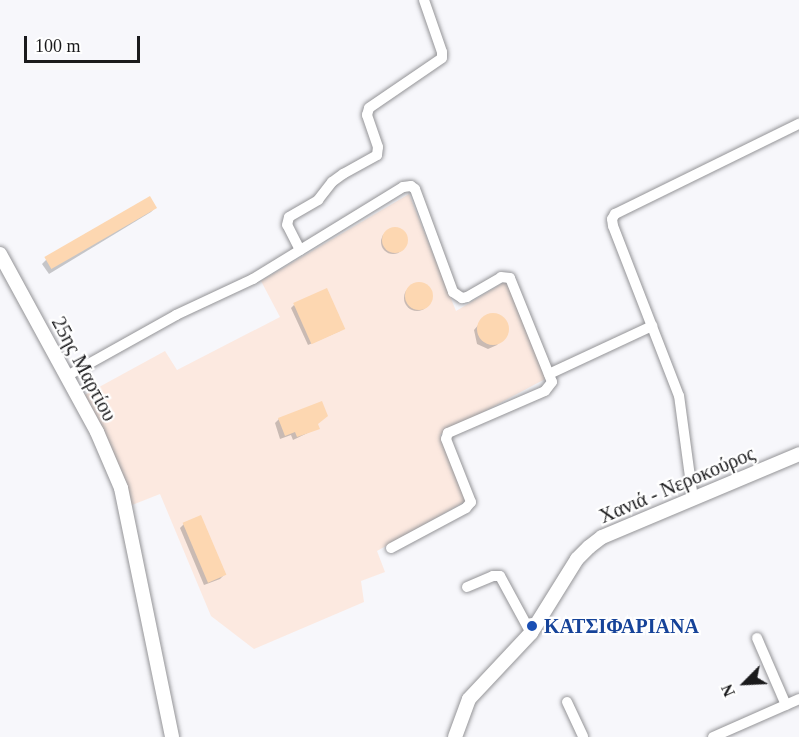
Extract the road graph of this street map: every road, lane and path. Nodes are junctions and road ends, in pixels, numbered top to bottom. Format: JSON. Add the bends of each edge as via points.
{"nodes":[{"id":1,"x":424,"y":0,"type":"edge"},
{"id":2,"x":799,"y":124,"type":"edge"},
{"id":3,"x":300,"y":250,"type":"junction"},
{"id":4,"x":0,"y":254,"type":"edge"},
{"id":5,"x":652,"y":326,"type":"junction"},
{"id":6,"x":549,"y":374,"type":"junction"},
{"id":7,"x":67,"y":376,"type":"junction"},
{"id":8,"x":799,"y":454,"type":"edge"},
{"id":9,"x":693,"y":499,"type":"junction"},
{"id":10,"x":391,"y":548,"type":"dead end"},
{"id":11,"x":467,"y":587,"type":"dead end"},
{"id":12,"x":531,"y":633,"type":"junction"},
{"id":13,"x":757,"y":638,"type":"dead end"},
{"id":14,"x":799,"y":699,"type":"edge"},
{"id":15,"x":567,"y":702,"type":"dead end"},
{"id":16,"x":786,"y":705,"type":"junction"},
{"id":17,"x":172,"y":737,"type":"edge"},
{"id":18,"x":455,"y":737,"type":"edge"},
{"id":19,"x":583,"y":737,"type":"edge"},
{"id":20,"x":713,"y":737,"type":"edge"}],
"edges":[{"from":1,"to":3,"type":"street","via":[[442,58],[369,108],[367,115],[378,147],[376,157],[343,174],[318,200],[289,217],[287,225]]},
{"from":2,"to":5,"type":"street","via":[[614,216],[613,226]]},
{"from":3,"to":6,"type":"street","via":[[402,187],[411,186],[453,292],[467,297],[501,277],[510,278]]},
{"from":3,"to":7,"type":"street","via":[[253,279],[176,315]]},
{"from":4,"to":7,"type":"main road","name":"25ης Μαρτίου"},
{"from":5,"to":6,"type":"street"},
{"from":5,"to":9,"type":"street","via":[[679,396]]},
{"from":6,"to":10,"type":"street","via":[[549,389],[448,434],[446,439],[471,502]]},
{"from":7,"to":17,"type":"main road","name":"25ης Μαρτίου","via":[[97,432],[127,507]]},
{"from":8,"to":9,"type":"main road","name":"Χανιά - Νεροκούρος"},
{"from":9,"to":12,"type":"main road","name":"Χανιά - Νεροκούρος","via":[[602,537],[589,547],[577,559]]},
{"from":11,"to":12,"type":"street","via":[[500,576]]},
{"from":12,"to":18,"type":"main road","name":"Χανιά - Νεροκούρος","via":[[473,692]]},
{"from":13,"to":16,"type":"street"},
{"from":14,"to":16,"type":"street"},
{"from":15,"to":19,"type":"street"},
{"from":16,"to":20,"type":"street"}]}
